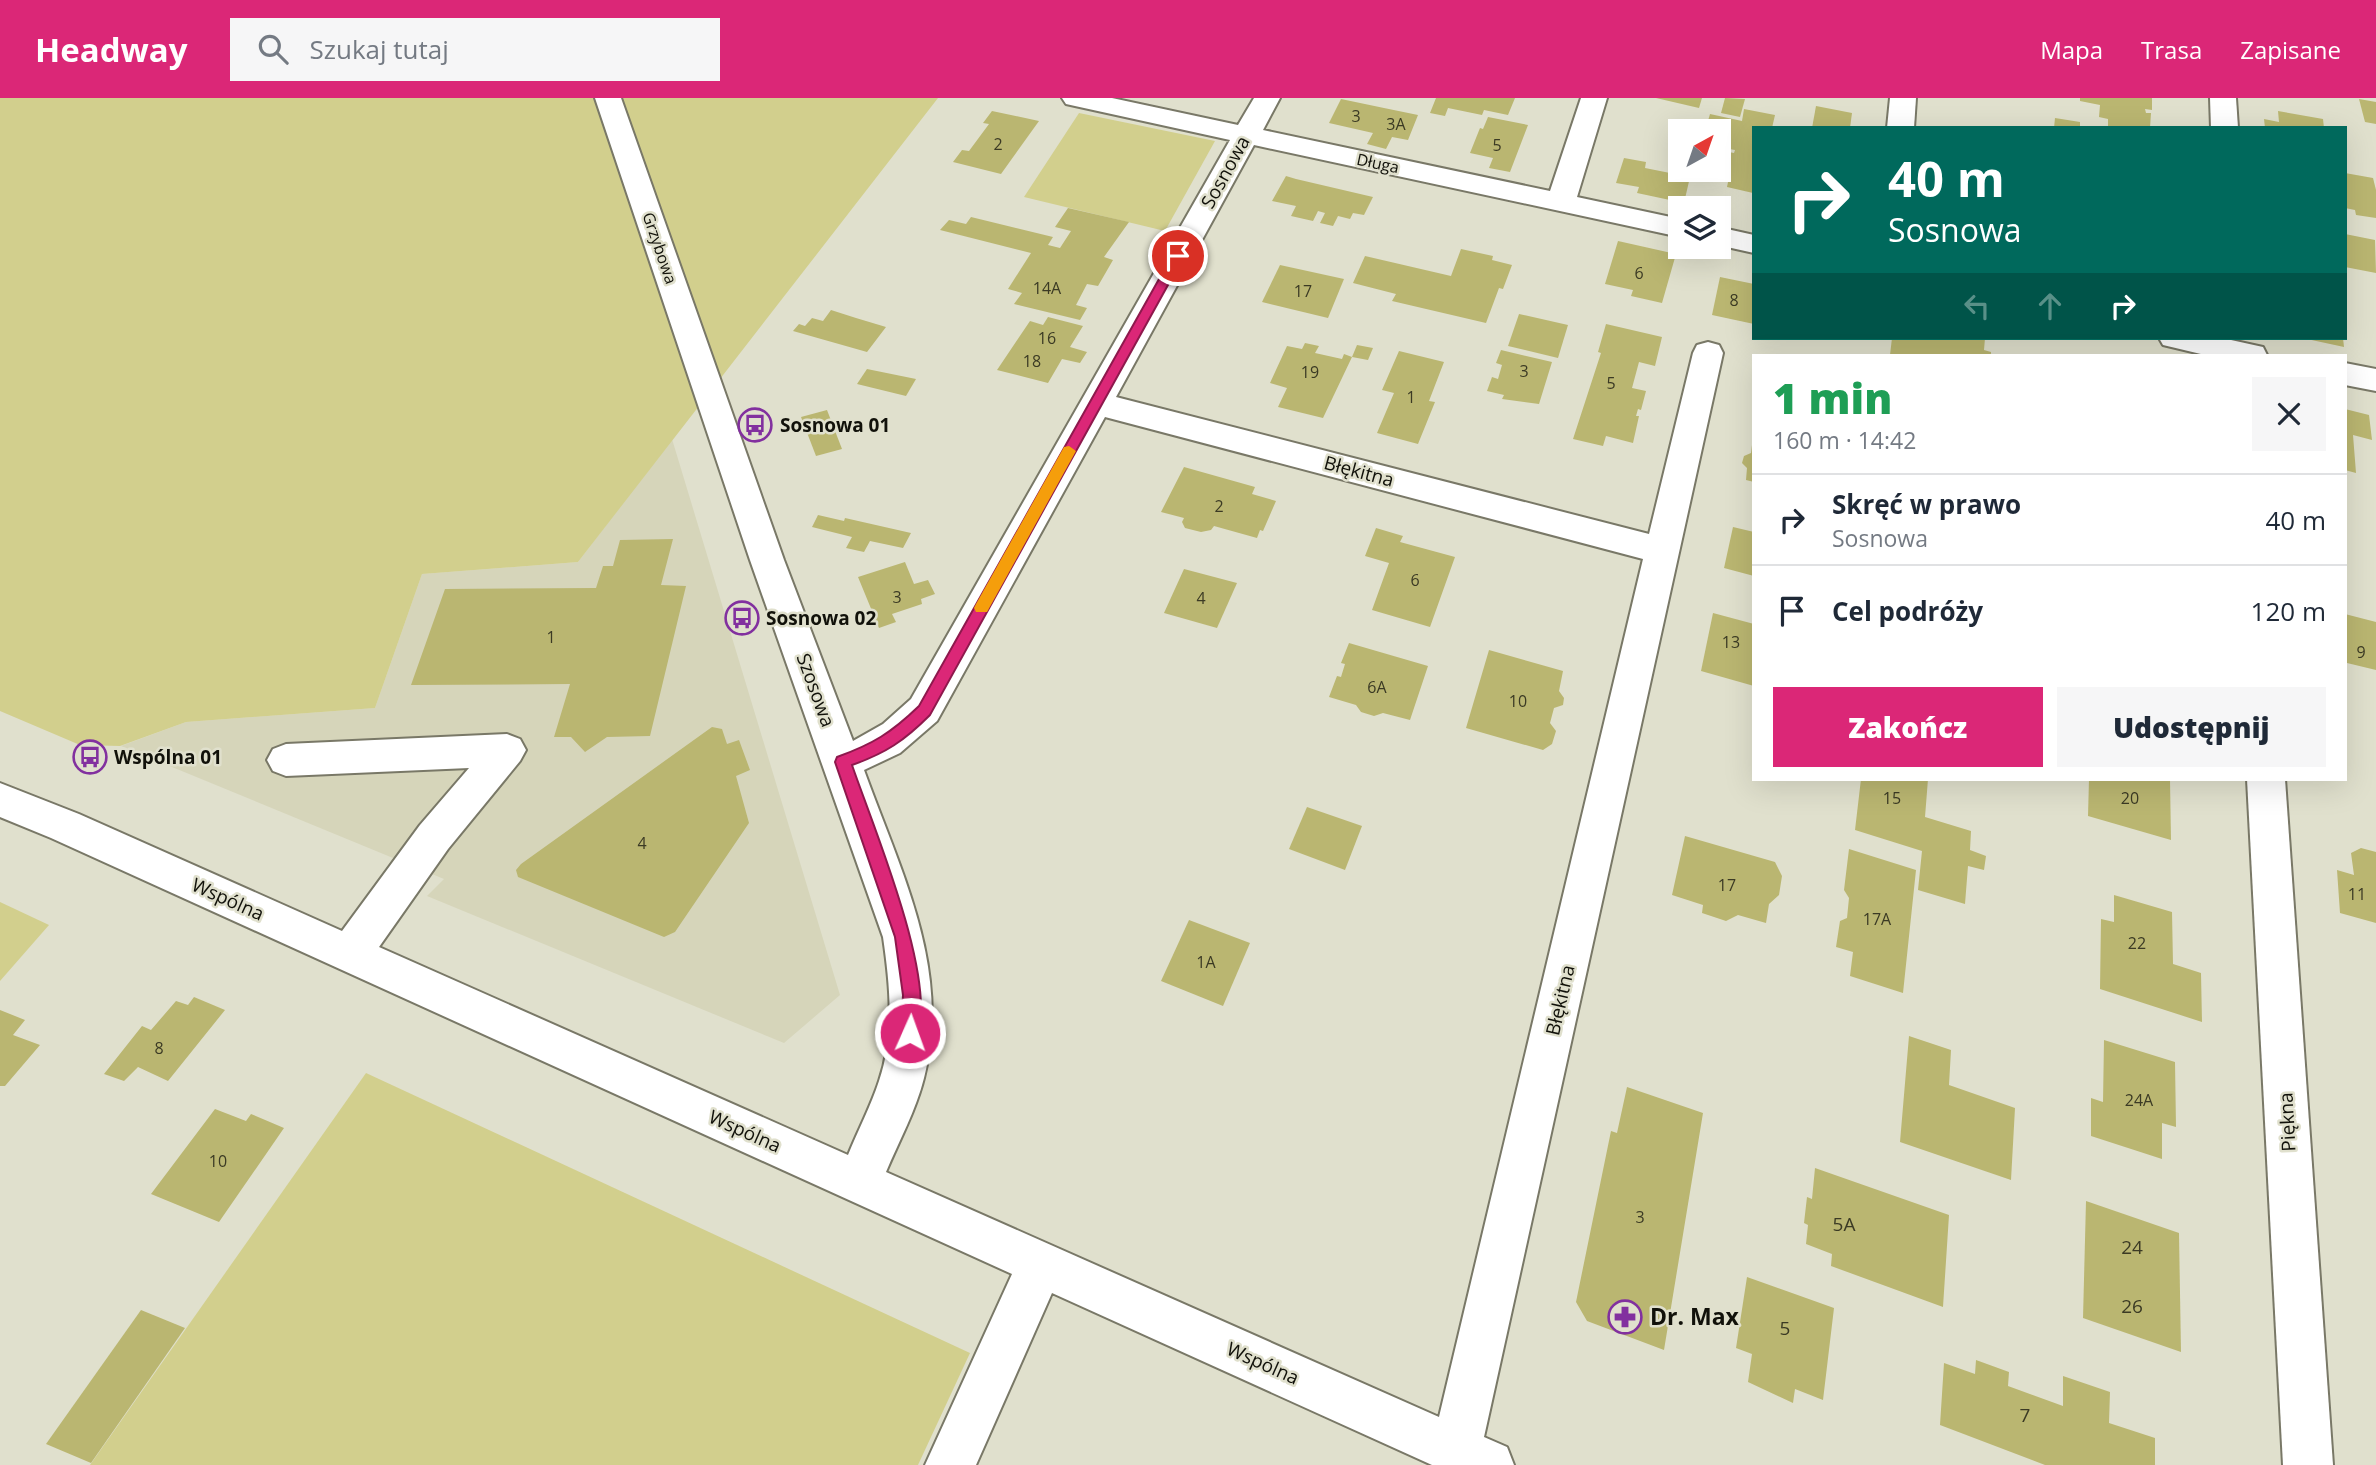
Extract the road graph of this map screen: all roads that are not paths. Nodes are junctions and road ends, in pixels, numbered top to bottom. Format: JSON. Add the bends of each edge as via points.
{"nodes":[{"id":1,"x":608,"y":98,"type":"edge"},
{"id":2,"x":1075,"y":98,"type":"edge"},
{"id":3,"x":1267,"y":98,"type":"edge"},
{"id":4,"x":1594,"y":98,"type":"edge"},
{"id":5,"x":1903,"y":98,"type":"edge"},
{"id":6,"x":2223,"y":98,"type":"edge"},
{"id":7,"x":1899,"y":126,"type":"edge"},
{"id":8,"x":2225,"y":126,"type":"edge"},
{"id":9,"x":1246,"y":134,"type":"junction"},
{"id":10,"x":1560,"y":202,"type":"junction"},
{"id":11,"x":1668,"y":225,"type":"edge"},
{"id":12,"x":1731,"y":239,"type":"edge"},
{"id":13,"x":1752,"y":244,"type":"edge"},
{"id":14,"x":2186,"y":340,"type":"edge"},
{"id":15,"x":2243,"y":350,"type":"edge"},
{"id":16,"x":1708,"y":353,"type":"dead end"},
{"id":17,"x":2347,"y":374,"type":"edge"},
{"id":18,"x":2376,"y":380,"type":"edge"},
{"id":19,"x":713,"y":399,"type":"joint"},
{"id":20,"x":1096,"y":403,"type":"junction"},
{"id":21,"x":1663,"y":551,"type":"junction"},
{"id":22,"x":286,"y":760,"type":"dead end"},
{"id":23,"x":842,"y":762,"type":"junction"},
{"id":24,"x":2266,"y":781,"type":"edge"},
{"id":25,"x":8,"y":815,"type":"edge"},
{"id":26,"x":350,"y":954,"type":"junction"},
{"id":27,"x":859,"y":1183,"type":"junction"},
{"id":28,"x":1041,"y":1263,"type":"junction"},
{"id":29,"x":1473,"y":1457,"type":"edge"},
{"id":30,"x":950,"y":1465,"type":"edge"},
{"id":31,"x":2308,"y":1465,"type":"edge"}],
"edges":[{"from":1,"to":19,"type":"street","name":"Grzybowa"},
{"from":2,"to":9,"type":"street","name":"Długa"},
{"from":3,"to":9,"type":"street","name":"Sosnowa"},
{"from":4,"to":10,"type":"street"},
{"from":5,"to":7,"type":"street"},
{"from":6,"to":8,"type":"street"},
{"from":9,"to":10,"type":"street","name":"Długa"},
{"from":9,"to":20,"type":"street","name":"Sosnowa"},
{"from":10,"to":11,"type":"street","name":"Długa"},
{"from":12,"to":13,"type":"street"},
{"from":14,"to":15,"type":"street"},
{"from":16,"to":21,"type":"street","name":"Błękitna"},
{"from":17,"to":18,"type":"street"},
{"from":19,"to":23,"type":"street","name":"Szosowa"},
{"from":20,"to":21,"type":"street","name":"Błękitna"},
{"from":20,"to":23,"type":"street","name":"Sosnowa","via":[[924,710],[898,736]]},
{"from":21,"to":29,"type":"street","name":"Błękitna"},
{"from":22,"to":26,"type":"street","via":[[507,750],[434,837]]},
{"from":23,"to":27,"type":"street","name":"Szosowa","via":[[904,937],[912,995],[902,1079]]},
{"from":24,"to":31,"type":"street","name":"Piękna"},
{"from":25,"to":26,"type":"street","name":"Wspólna","via":[[65,825]]},
{"from":26,"to":27,"type":"street","name":"Wspólna"},
{"from":27,"to":28,"type":"street","name":"Wspólna"},
{"from":28,"to":29,"type":"street","name":"Wspólna"},
{"from":28,"to":30,"type":"street"}]}
